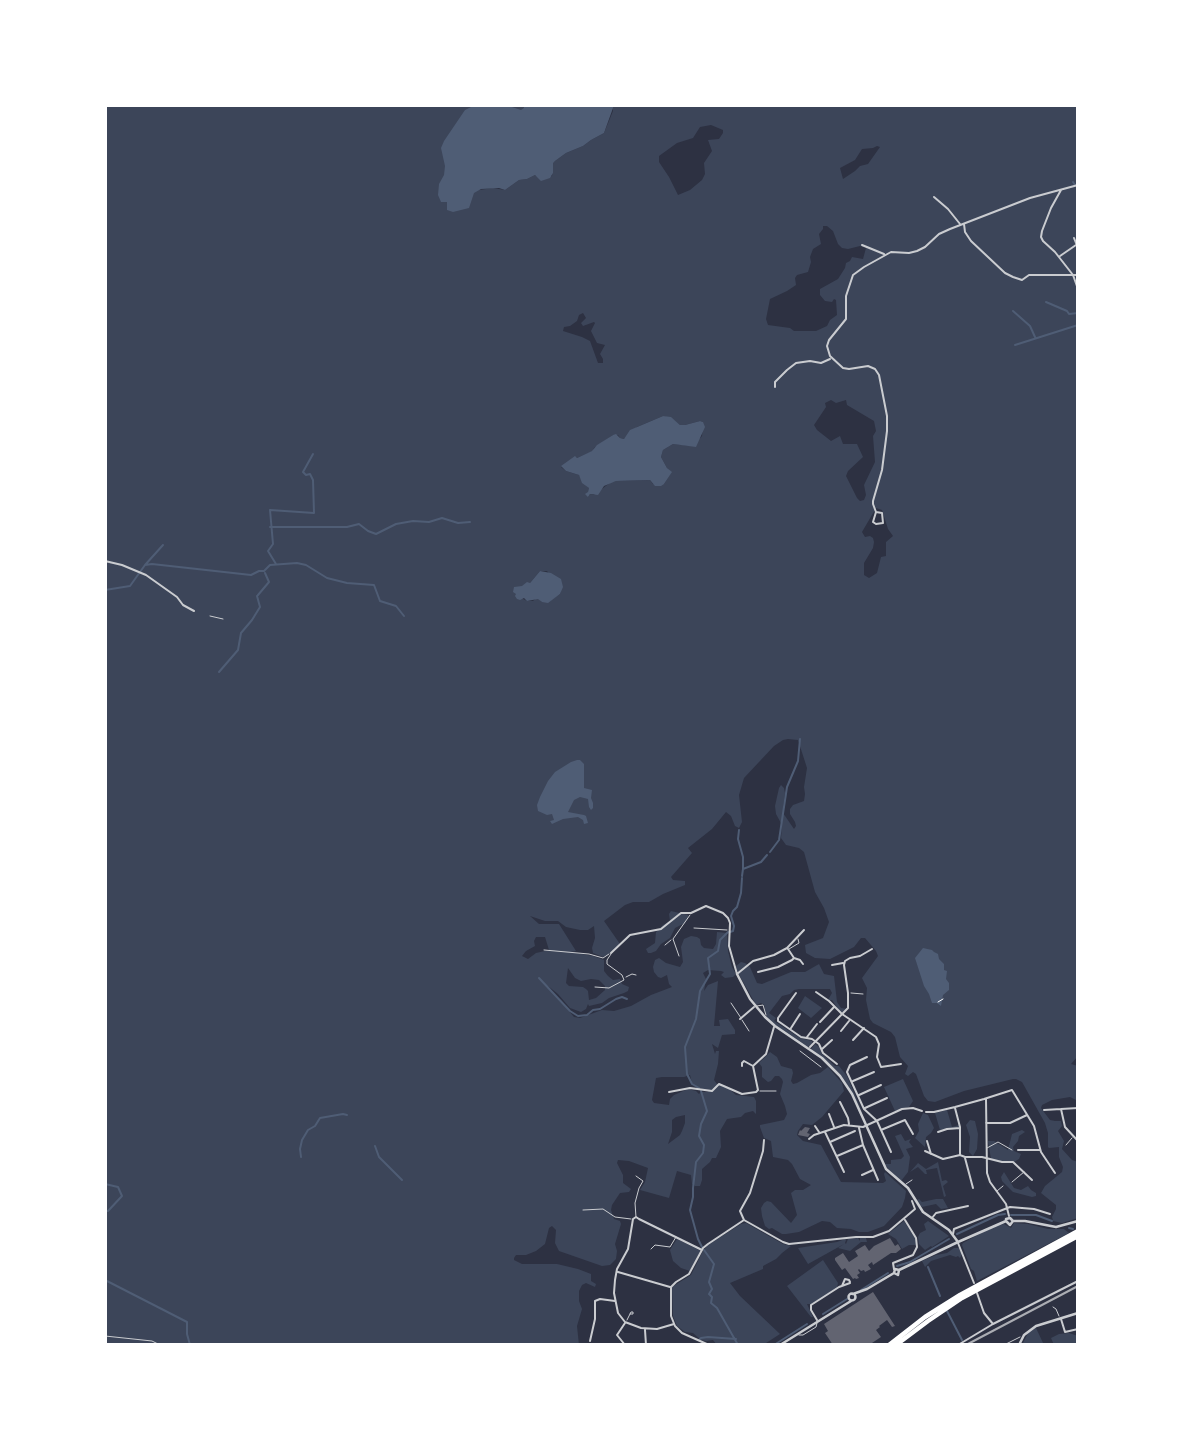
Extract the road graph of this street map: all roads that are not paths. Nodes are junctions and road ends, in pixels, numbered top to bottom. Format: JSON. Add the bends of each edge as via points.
{"nodes":[{"id":1,"x":1078,"y":185,"type":"edge"},
{"id":2,"x":1062,"y":189,"type":"junction"},
{"id":3,"x":934,"y":197,"type":"dead end"},
{"id":4,"x":962,"y":225,"type":"junction"},
{"id":5,"x":1074,"y":238,"type":"dead end"},
{"id":6,"x":862,"y":246,"type":"dead end"},
{"id":7,"x":1077,"y":247,"type":"edge"},
{"id":8,"x":885,"y":254,"type":"junction"},
{"id":9,"x":1059,"y":257,"type":"junction"},
{"id":10,"x":1073,"y":275,"type":"junction"},
{"id":11,"x":1078,"y":275,"type":"edge"},
{"id":12,"x":1078,"y":289,"type":"edge"},
{"id":13,"x":831,"y":358,"type":"junction"},
{"id":14,"x":775,"y":387,"type":"dead end"},
{"id":15,"x":876,"y":512,"type":"dead end"},
{"id":16,"x":105,"y":561,"type":"edge"},
{"id":17,"x":194,"y":611,"type":"dead end"},
{"id":18,"x":210,"y":616,"type":"dead end"},
{"id":19,"x":223,"y":619,"type":"dead end"},
{"id":20,"x":690,"y":913,"type":"junction"},
{"id":21,"x":694,"y":928,"type":"dead end"},
{"id":22,"x":730,"y":930,"type":"junction"},
{"id":23,"x":804,"y":930,"type":"dead end"},
{"id":24,"x":673,"y":939,"type":"junction"},
{"id":25,"x":665,"y":945,"type":"dead end"},
{"id":26,"x":787,"y":948,"type":"junction"},
{"id":27,"x":872,"y":949,"type":"dead end"},
{"id":28,"x":544,"y":950,"type":"dead end"},
{"id":29,"x":611,"y":953,"type":"junction"},
{"id":30,"x":679,"y":956,"type":"dead end"},
{"id":31,"x":794,"y":958,"type":"junction"},
{"id":32,"x":844,"y":963,"type":"junction"},
{"id":33,"x":803,"y":964,"type":"dead end"},
{"id":34,"x":832,"y":965,"type":"dead end"},
{"id":35,"x":758,"y":972,"type":"dead end"},
{"id":36,"x":737,"y":974,"type":"junction"},
{"id":37,"x":636,"y":975,"type":"dead end"},
{"id":38,"x":624,"y":977,"type":"junction"},
{"id":39,"x":595,"y":987,"type":"dead end"},
{"id":40,"x":816,"y":992,"type":"dead end"},
{"id":41,"x":848,"y":992,"type":"junction"},
{"id":42,"x":796,"y":993,"type":"dead end"},
{"id":43,"x":863,"y":994,"type":"dead end"},
{"id":44,"x":731,"y":1003,"type":"dead end"},
{"id":45,"x":756,"y":1007,"type":"junction"},
{"id":46,"x":835,"y":1007,"type":"junction"},
{"id":47,"x":800,"y":1014,"type":"dead end"},
{"id":48,"x":842,"y":1014,"type":"junction"},
{"id":49,"x":741,"y":1018,"type":"junction"},
{"id":50,"x":850,"y":1019,"type":"junction"},
{"id":51,"x":775,"y":1026,"type":"junction"},
{"id":52,"x":864,"y":1028,"type":"junction"},
{"id":53,"x":790,"y":1029,"type":"junction"},
{"id":54,"x":749,"y":1031,"type":"dead end"},
{"id":55,"x":841,"y":1031,"type":"dead end"},
{"id":56,"x":807,"y":1038,"type":"junction"},
{"id":57,"x":832,"y":1040,"type":"dead end"},
{"id":58,"x":853,"y":1040,"type":"dead end"},
{"id":59,"x":815,"y":1041,"type":"junction"},
{"id":60,"x":809,"y":1049,"type":"junction"},
{"id":61,"x":821,"y":1049,"type":"junction"},
{"id":62,"x":800,"y":1051,"type":"dead end"},
{"id":63,"x":805,"y":1054,"type":"junction"},
{"id":64,"x":867,"y":1057,"type":"dead end"},
{"id":65,"x":837,"y":1064,"type":"dead end"},
{"id":66,"x":901,"y":1065,"type":"dead end"},
{"id":67,"x":741,"y":1066,"type":"dead end"},
{"id":68,"x":753,"y":1066,"type":"junction"},
{"id":69,"x":821,"y":1067,"type":"dead end"},
{"id":70,"x":874,"y":1072,"type":"dead end"},
{"id":71,"x":852,"y":1082,"type":"junction"},
{"id":72,"x":881,"y":1086,"type":"dead end"},
{"id":73,"x":758,"y":1090,"type":"junction"},
{"id":74,"x":776,"y":1091,"type":"dead end"},
{"id":75,"x":669,"y":1092,"type":"dead end"},
{"id":76,"x":858,"y":1095,"type":"junction"},
{"id":77,"x":887,"y":1098,"type":"dead end"},
{"id":78,"x":986,"y":1098,"type":"junction"},
{"id":79,"x":840,"y":1102,"type":"dead end"},
{"id":80,"x":955,"y":1107,"type":"junction"},
{"id":81,"x":1078,"y":1108,"type":"edge"},
{"id":82,"x":864,"y":1109,"type":"junction"},
{"id":83,"x":1061,"y":1109,"type":"junction"},
{"id":84,"x":1044,"y":1110,"type":"dead end"},
{"id":85,"x":829,"y":1114,"type":"dead end"},
{"id":86,"x":1028,"y":1115,"type":"junction"},
{"id":87,"x":877,"y":1120,"type":"junction"},
{"id":88,"x":986,"y":1123,"type":"junction"},
{"id":89,"x":848,"y":1125,"type":"junction"},
{"id":90,"x":867,"y":1125,"type":"junction"},
{"id":91,"x":816,"y":1126,"type":"dead end"},
{"id":92,"x":859,"y":1127,"type":"junction"},
{"id":93,"x":835,"y":1128,"type":"junction"},
{"id":94,"x":960,"y":1128,"type":"junction"},
{"id":95,"x":855,"y":1130,"type":"dead end"},
{"id":96,"x":881,"y":1130,"type":"junction"},
{"id":97,"x":825,"y":1131,"type":"junction"},
{"id":98,"x":938,"y":1132,"type":"dead end"},
{"id":99,"x":819,"y":1133,"type":"junction"},
{"id":100,"x":913,"y":1134,"type":"dead end"},
{"id":101,"x":1076,"y":1138,"type":"edge"},
{"id":102,"x":809,"y":1139,"type":"dead end"},
{"id":103,"x":764,"y":1140,"type":"dead end"},
{"id":104,"x":927,"y":1141,"type":"dead end"},
{"id":105,"x":829,"y":1142,"type":"junction"},
{"id":106,"x":863,"y":1144,"type":"junction"},
{"id":107,"x":1066,"y":1144,"type":"dead end"},
{"id":108,"x":986,"y":1149,"type":"junction"},
{"id":109,"x":1012,"y":1150,"type":"dead end"},
{"id":110,"x":1018,"y":1150,"type":"dead end"},
{"id":111,"x":1041,"y":1150,"type":"junction"},
{"id":112,"x":925,"y":1151,"type":"dead end"},
{"id":113,"x":891,"y":1152,"type":"dead end"},
{"id":114,"x":931,"y":1155,"type":"junction"},
{"id":115,"x":960,"y":1155,"type":"junction"},
{"id":116,"x":836,"y":1157,"type":"junction"},
{"id":117,"x":965,"y":1157,"type":"junction"},
{"id":118,"x":986,"y":1158,"type":"junction"},
{"id":119,"x":874,"y":1170,"type":"junction"},
{"id":120,"x":844,"y":1172,"type":"dead end"},
{"id":121,"x":1024,"y":1172,"type":"junction"},
{"id":122,"x":1055,"y":1173,"type":"dead end"},
{"id":123,"x":862,"y":1175,"type":"dead end"},
{"id":124,"x":636,"y":1176,"type":"dead end"},
{"id":125,"x":878,"y":1180,"type":"dead end"},
{"id":126,"x":912,"y":1180,"type":"dead end"},
{"id":127,"x":1032,"y":1181,"type":"dead end"},
{"id":128,"x":1012,"y":1182,"type":"dead end"},
{"id":129,"x":905,"y":1185,"type":"junction"},
{"id":130,"x":1003,"y":1186,"type":"dead end"},
{"id":131,"x":973,"y":1188,"type":"dead end"},
{"id":132,"x":997,"y":1191,"type":"junction"},
{"id":133,"x":912,"y":1201,"type":"dead end"},
{"id":134,"x":968,"y":1206,"type":"dead end"},
{"id":135,"x":1007,"y":1208,"type":"junction"},
{"id":136,"x":583,"y":1210,"type":"dead end"},
{"id":137,"x":1050,"y":1214,"type":"dead end"},
{"id":138,"x":635,"y":1218,"type":"junction"},
{"id":139,"x":904,"y":1218,"type":"junction"},
{"id":140,"x":931,"y":1219,"type":"junction"},
{"id":141,"x":1007,"y":1219,"type":"junction"},
{"id":142,"x":744,"y":1220,"type":"junction"},
{"id":143,"x":1078,"y":1221,"type":"edge"},
{"id":144,"x":1078,"y":1233,"type":"edge"},
{"id":145,"x":953,"y":1234,"type":"junction"},
{"id":146,"x":676,"y":1237,"type":"junction"},
{"id":147,"x":958,"y":1242,"type":"junction"},
{"id":148,"x":651,"y":1249,"type":"dead end"},
{"id":149,"x":702,"y":1250,"type":"junction"},
{"id":150,"x":617,"y":1271,"type":"junction"},
{"id":151,"x":896,"y":1271,"type":"junction"},
{"id":152,"x":1078,"y":1281,"type":"edge"},
{"id":153,"x":974,"y":1283,"type":"dead end"},
{"id":154,"x":842,"y":1286,"type":"dead end"},
{"id":155,"x":671,"y":1287,"type":"junction"},
{"id":156,"x":977,"y":1293,"type":"dead end"},
{"id":157,"x":616,"y":1301,"type":"junction"},
{"id":158,"x":1055,"y":1307,"type":"dead end"},
{"id":159,"x":1078,"y":1313,"type":"edge"},
{"id":160,"x":631,"y":1314,"type":"dead end"},
{"id":161,"x":1060,"y":1318,"type":"junction"},
{"id":162,"x":819,"y":1320,"type":"junction"},
{"id":163,"x":625,"y":1322,"type":"junction"},
{"id":164,"x":674,"y":1324,"type":"junction"},
{"id":165,"x":993,"y":1324,"type":"junction"},
{"id":166,"x":818,"y":1327,"type":"dead end"},
{"id":167,"x":645,"y":1329,"type":"junction"},
{"id":168,"x":1078,"y":1329,"type":"edge"},
{"id":169,"x":105,"y":1335,"type":"edge"},
{"id":170,"x":1023,"y":1337,"type":"junction"},
{"id":171,"x":590,"y":1341,"type":"dead end"},
{"id":172,"x":160,"y":1345,"type":"edge"},
{"id":173,"x":625,"y":1345,"type":"edge"},
{"id":174,"x":646,"y":1345,"type":"edge"},
{"id":175,"x":709,"y":1345,"type":"edge"},
{"id":176,"x":780,"y":1345,"type":"edge"},
{"id":177,"x":890,"y":1345,"type":"edge"},
{"id":178,"x":896,"y":1345,"type":"edge"},
{"id":179,"x":958,"y":1345,"type":"edge"},
{"id":180,"x":1004,"y":1345,"type":"edge"},
{"id":181,"x":1019,"y":1345,"type":"edge"}],
"edges":[{"from":1,"to":2,"type":"street"},
{"from":2,"to":4,"type":"street"},
{"from":2,"to":9,"type":"street","via":[[1041,234]]},
{"from":3,"to":4,"type":"street"},
{"from":4,"to":8,"type":"street","via":[[939,234],[917,251]]},
{"from":4,"to":10,"type":"street","via":[[971,241],[1013,277]]},
{"from":5,"to":7,"type":"street"},
{"from":6,"to":8,"type":"street"},
{"from":7,"to":9,"type":"street"},
{"from":8,"to":13,"type":"street","via":[[851,278],[846,319],[828,343]]},
{"from":9,"to":10,"type":"street"},
{"from":10,"to":11,"type":"street"},
{"from":10,"to":12,"type":"street"},
{"from":13,"to":14,"type":"street","via":[[821,363],[796,363]]},
{"from":13,"to":15,"type":"street","via":[[846,369],[868,366],[879,375],[887,420],[883,466],[873,501]]},
{"from":16,"to":17,"type":"street","via":[[149,577]]},
{"from":18,"to":19,"type":"lane"},
{"from":20,"to":22,"type":"street","via":[[705,906],[723,913]]},
{"from":20,"to":24,"type":"lane"},
{"from":20,"to":29,"type":"street","via":[[681,913],[661,929],[630,935]]},
{"from":21,"to":22,"type":"lane"},
{"from":22,"to":36,"type":"street","via":[[729,946]]},
{"from":23,"to":26,"type":"street"},
{"from":24,"to":25,"type":"lane"},
{"from":24,"to":30,"type":"lane"},
{"from":26,"to":31,"type":"street"},
{"from":26,"to":36,"type":"street","via":[[752,961]]},
{"from":27,"to":32,"type":"street"},
{"from":28,"to":29,"type":"lane","via":[[603,958]]},
{"from":29,"to":38,"type":"lane","via":[[607,963]]},
{"from":31,"to":33,"type":"street"},
{"from":31,"to":35,"type":"street"},
{"from":32,"to":34,"type":"street"},
{"from":32,"to":41,"type":"street"},
{"from":36,"to":45,"type":"street"},
{"from":37,"to":38,"type":"lane"},
{"from":38,"to":39,"type":"lane","via":[[611,988]]},
{"from":40,"to":46,"type":"street"},
{"from":41,"to":43,"type":"lane"},
{"from":41,"to":48,"type":"street","via":[[848,1006]]},
{"from":42,"to":53,"type":"street","via":[[777,1019]]},
{"from":44,"to":49,"type":"lane"},
{"from":45,"to":49,"type":"street"},
{"from":45,"to":51,"type":"street"},
{"from":46,"to":48,"type":"street"},
{"from":46,"to":56,"type":"street"},
{"from":47,"to":53,"type":"street"},
{"from":48,"to":50,"type":"street"},
{"from":48,"to":59,"type":"street"},
{"from":49,"to":54,"type":"lane"},
{"from":50,"to":52,"type":"street"},
{"from":50,"to":55,"type":"street"},
{"from":51,"to":60,"type":"street"},
{"from":51,"to":68,"type":"street","via":[[766,1054]]},
{"from":52,"to":58,"type":"street"},
{"from":52,"to":66,"type":"street","via":[[878,1040],[881,1067]]},
{"from":53,"to":56,"type":"street"},
{"from":56,"to":59,"type":"street"},
{"from":57,"to":61,"type":"street"},
{"from":59,"to":60,"type":"street"},
{"from":59,"to":61,"type":"street"},
{"from":60,"to":63,"type":"lane"},
{"from":60,"to":90,"type":"street","via":[[843,1080]]},
{"from":61,"to":65,"type":"street"},
{"from":62,"to":63,"type":"lane"},
{"from":63,"to":69,"type":"lane"},
{"from":64,"to":71,"type":"street","via":[[848,1067]]},
{"from":67,"to":68,"type":"street","via":[[744,1061]]},
{"from":68,"to":73,"type":"street"},
{"from":70,"to":71,"type":"street"},
{"from":71,"to":76,"type":"street"},
{"from":72,"to":76,"type":"street"},
{"from":73,"to":74,"type":"lane"},
{"from":73,"to":75,"type":"street","via":[[742,1094],[719,1084],[712,1091]]},
{"from":76,"to":82,"type":"street"},
{"from":77,"to":82,"type":"street"},
{"from":78,"to":80,"type":"street"},
{"from":78,"to":86,"type":"street","via":[[1012,1090]]},
{"from":78,"to":88,"type":"street"},
{"from":79,"to":89,"type":"street"},
{"from":80,"to":87,"type":"street","via":[[934,1112],[902,1109]]},
{"from":80,"to":94,"type":"street"},
{"from":81,"to":83,"type":"street"},
{"from":82,"to":87,"type":"street"},
{"from":83,"to":84,"type":"street"},
{"from":83,"to":101,"type":"street","via":[[1064,1125]]},
{"from":85,"to":93,"type":"street"},
{"from":86,"to":88,"type":"street","via":[[1009,1123]]},
{"from":86,"to":111,"type":"street"},
{"from":87,"to":90,"type":"street"},
{"from":87,"to":96,"type":"street"},
{"from":88,"to":108,"type":"street"},
{"from":89,"to":92,"type":"street"},
{"from":89,"to":93,"type":"street"},
{"from":90,"to":92,"type":"street"},
{"from":90,"to":129,"type":"street","via":[[884,1165]]},
{"from":91,"to":99,"type":"street"},
{"from":92,"to":106,"type":"street"},
{"from":93,"to":97,"type":"street"},
{"from":94,"to":98,"type":"street"},
{"from":94,"to":115,"type":"street"},
{"from":95,"to":105,"type":"street"},
{"from":96,"to":100,"type":"street","via":[[905,1119]]},
{"from":96,"to":113,"type":"street"},
{"from":97,"to":99,"type":"street"},
{"from":97,"to":105,"type":"street"},
{"from":99,"to":102,"type":"street"},
{"from":101,"to":107,"type":"lane"},
{"from":103,"to":142,"type":"street","via":[[750,1193],[740,1210]]},
{"from":104,"to":114,"type":"street"},
{"from":105,"to":116,"type":"street"},
{"from":106,"to":116,"type":"street"},
{"from":106,"to":119,"type":"street"},
{"from":108,"to":109,"type":"lane","via":[[998,1142]]},
{"from":108,"to":118,"type":"street"},
{"from":110,"to":111,"type":"street"},
{"from":111,"to":122,"type":"street"},
{"from":112,"to":114,"type":"street"},
{"from":114,"to":115,"type":"street","via":[[945,1160]]},
{"from":115,"to":117,"type":"street"},
{"from":116,"to":120,"type":"street"},
{"from":117,"to":118,"type":"street"},
{"from":117,"to":131,"type":"street"},
{"from":118,"to":121,"type":"street","via":[[1014,1162]]},
{"from":118,"to":132,"type":"street","via":[[988,1177]]},
{"from":119,"to":123,"type":"street"},
{"from":119,"to":125,"type":"street"},
{"from":121,"to":127,"type":"street"},
{"from":121,"to":128,"type":"lane"},
{"from":124,"to":138,"type":"lane","via":[[643,1181]]},
{"from":126,"to":129,"type":"lane"},
{"from":129,"to":140,"type":"street"},
{"from":130,"to":132,"type":"lane"},
{"from":132,"to":135,"type":"street"},
{"from":133,"to":139,"type":"street","via":[[915,1209]]},
{"from":134,"to":140,"type":"street","via":[[936,1213]]},
{"from":135,"to":137,"type":"street","via":[[1018,1206]]},
{"from":135,"to":141,"type":"street"},
{"from":135,"to":145,"type":"street","via":[[954,1229]]},
{"from":136,"to":138,"type":"lane","via":[[603,1209],[615,1217]]},
{"from":138,"to":146,"type":"street"},
{"from":138,"to":150,"type":"street"},
{"from":139,"to":142,"type":"street","via":[[876,1237],[789,1244]]},
{"from":139,"to":151,"type":"street","via":[[917,1247],[913,1255],[892,1263]]},
{"from":140,"to":145,"type":"street"},
{"from":141,"to":143,"type":"street","via":[[1051,1227]]},
{"from":141,"to":147,"type":"street"},
{"from":142,"to":149,"type":"street"},
{"from":144,"to":177,"type":"highway","via":[[960,1295]]},
{"from":144,"to":178,"type":"highway","via":[[968,1295]]},
{"from":145,"to":147,"type":"street"},
{"from":146,"to":148,"type":"lane","via":[[670,1247],[655,1245]]},
{"from":146,"to":149,"type":"street"},
{"from":147,"to":151,"type":"street"},
{"from":147,"to":153,"type":"street"},
{"from":149,"to":155,"type":"street","via":[[689,1274]]},
{"from":150,"to":155,"type":"street"},
{"from":150,"to":157,"type":"street"},
{"from":151,"to":162,"type":"street","via":[[855,1296],[850,1294],[850,1299]]},
{"from":152,"to":165,"type":"street"},
{"from":154,"to":162,"type":"street","via":[[811,1306]]},
{"from":155,"to":164,"type":"street"},
{"from":156,"to":165,"type":"street"},
{"from":157,"to":163,"type":"street"},
{"from":157,"to":171,"type":"street","via":[[595,1301]]},
{"from":158,"to":161,"type":"lane"},
{"from":159,"to":161,"type":"street"},
{"from":160,"to":163,"type":"lane"},
{"from":161,"to":168,"type":"street","via":[[1065,1332]]},
{"from":161,"to":170,"type":"street"},
{"from":162,"to":166,"type":"street"},
{"from":162,"to":176,"type":"street"},
{"from":163,"to":167,"type":"street"},
{"from":163,"to":173,"type":"street","via":[[617,1335]]},
{"from":164,"to":167,"type":"street"},
{"from":164,"to":175,"type":"street","via":[[680,1332]]},
{"from":165,"to":179,"type":"street"},
{"from":167,"to":174,"type":"street"},
{"from":169,"to":172,"type":"lane"},
{"from":170,"to":180,"type":"lane"},
{"from":170,"to":181,"type":"street"}]}
